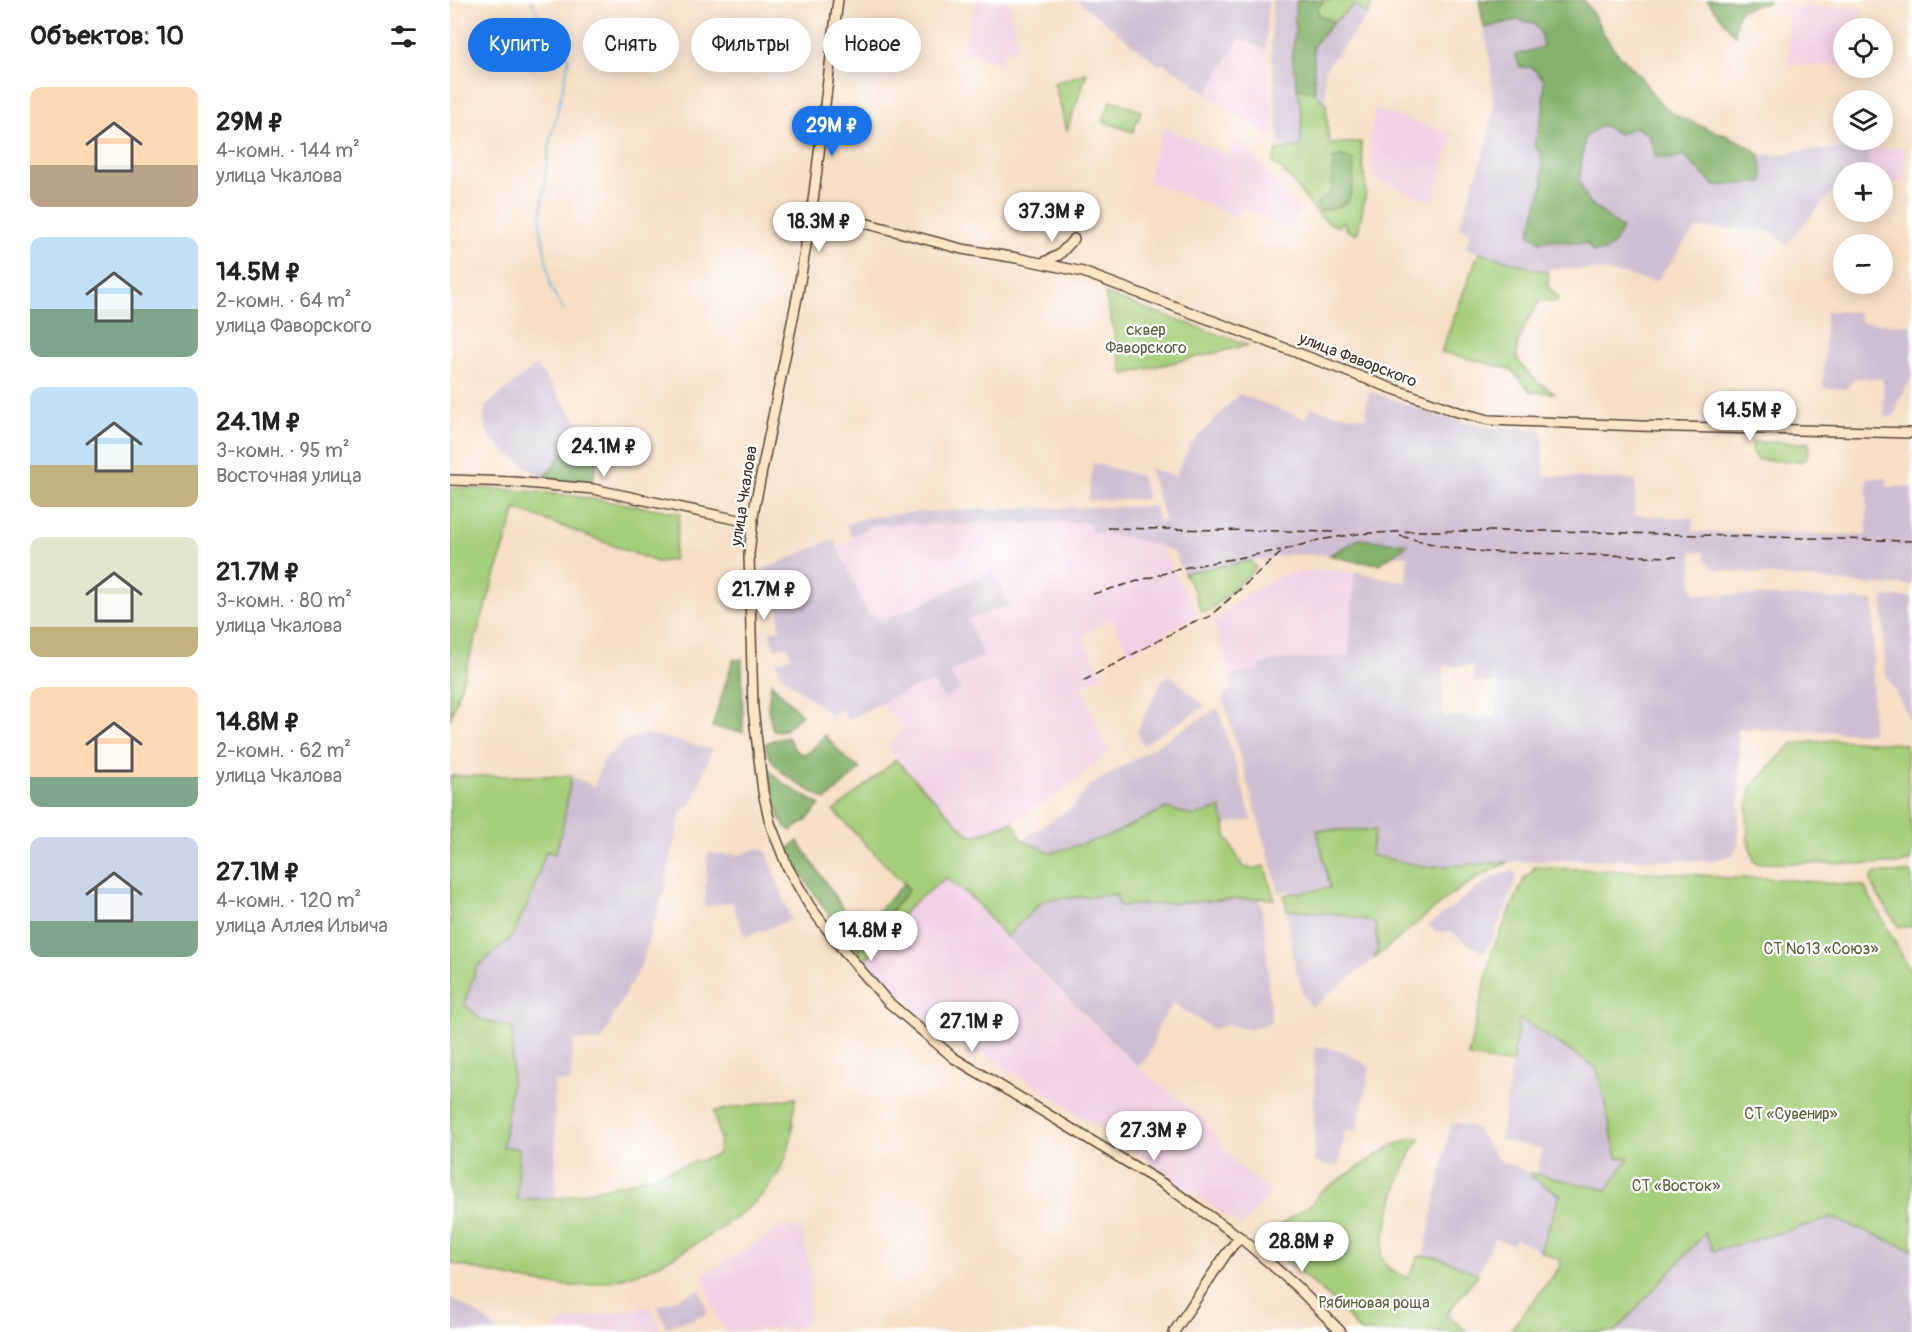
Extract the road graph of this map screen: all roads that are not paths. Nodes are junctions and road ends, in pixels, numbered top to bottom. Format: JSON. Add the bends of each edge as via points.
{"nodes":[{"id":1,"x":838,"y":0,"type":"edge"},
{"id":2,"x":812,"y":208,"type":"junction"},
{"id":3,"x":1074,"y":239,"type":"dead end"},
{"id":4,"x":1042,"y":263,"type":"junction"},
{"id":5,"x":1912,"y":433,"type":"edge"},
{"id":6,"x":450,"y":480,"type":"edge"},
{"id":7,"x":753,"y":523,"type":"junction"},
{"id":8,"x":1241,"y":1238,"type":"junction"},
{"id":9,"x":1174,"y":1332,"type":"edge"},
{"id":10,"x":1341,"y":1332,"type":"edge"}],
"edges":[{"from":1,"to":2,"type":"main road","name":"улица Чкалова"},
{"from":2,"to":4,"type":"main road","name":"улица Фаворского","via":[[962,249]]},
{"from":2,"to":7,"type":"main road","name":"улица Чкалова"},
{"from":3,"to":4,"type":"main road","via":[[1059,255]]},
{"from":4,"to":5,"type":"main road","name":"улица Фаворского","via":[[1083,272],[1398,391],[1489,420]]},
{"from":6,"to":7,"type":"main road","via":[[593,489]]},
{"from":7,"to":8,"type":"main road","name":"улица Чкалова","via":[[749,554],[753,709],[763,792],[787,866],[809,905],[887,1001],[954,1058],[1166,1185]]},
{"from":8,"to":9,"type":"main road"},
{"from":8,"to":10,"type":"main road","name":"улица Чкалова"}]}
